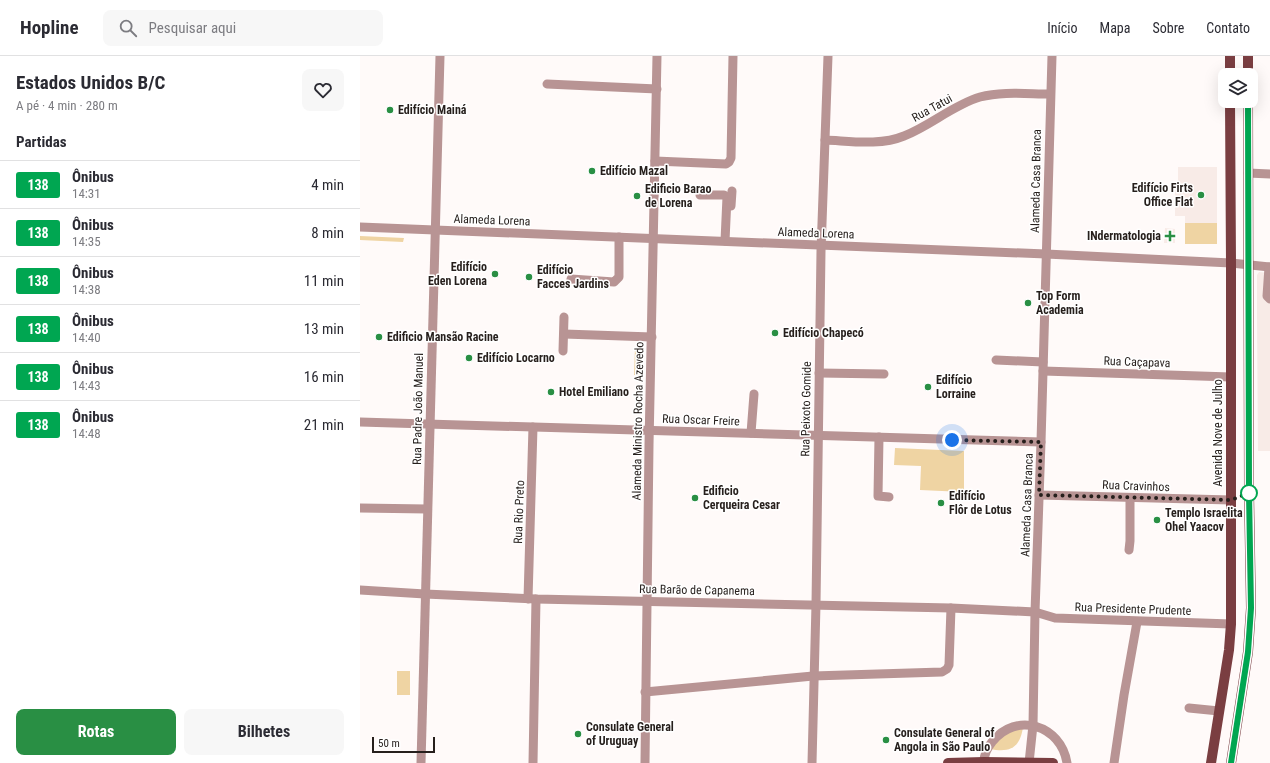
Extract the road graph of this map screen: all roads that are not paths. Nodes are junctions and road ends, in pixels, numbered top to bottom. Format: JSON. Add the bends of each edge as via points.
{"nodes":[{"id":1,"x":440,"y":56,"type":"edge"},
{"id":2,"x":657,"y":56,"type":"edge"},
{"id":3,"x":733,"y":56,"type":"edge"},
{"id":4,"x":828,"y":56,"type":"edge"},
{"id":5,"x":1052,"y":56,"type":"edge"},
{"id":6,"x":1230,"y":56,"type":"edge"},
{"id":7,"x":1248,"y":56,"type":"edge"},
{"id":8,"x":1230,"y":68,"type":"edge"},
{"id":9,"x":1248,"y":68,"type":"edge"},
{"id":10,"x":547,"y":84,"type":"dead end"},
{"id":11,"x":657,"y":89,"type":"junction"},
{"id":12,"x":1050,"y":94,"type":"junction"},
{"id":13,"x":1230,"y":108,"type":"edge"},
{"id":14,"x":1248,"y":108,"type":"edge"},
{"id":15,"x":825,"y":140,"type":"junction"},
{"id":16,"x":655,"y":161,"type":"junction"},
{"id":17,"x":1248,"y":173,"type":"junction"},
{"id":18,"x":1270,"y":174,"type":"edge"},
{"id":19,"x":732,"y":191,"type":"dead end"},
{"id":20,"x":700,"y":195,"type":"dead end"},
{"id":21,"x":360,"y":227,"type":"edge"},
{"id":22,"x":434,"y":230,"type":"junction"},
{"id":23,"x":619,"y":237,"type":"junction"},
{"id":24,"x":654,"y":239,"type":"junction"},
{"id":25,"x":728,"y":242,"type":"junction"},
{"id":26,"x":821,"y":245,"type":"junction"},
{"id":27,"x":1046,"y":254,"type":"junction"},
{"id":28,"x":1231,"y":263,"type":"junction"},
{"id":29,"x":1249,"y":265,"type":"junction"},
{"id":30,"x":1270,"y":267,"type":"edge"},
{"id":31,"x":571,"y":279,"type":"dead end"},
{"id":32,"x":1270,"y":299,"type":"edge"},
{"id":33,"x":564,"y":317,"type":"dead end"},
{"id":34,"x":564,"y":334,"type":"junction"},
{"id":35,"x":652,"y":337,"type":"junction"},
{"id":36,"x":563,"y":351,"type":"dead end"},
{"id":37,"x":996,"y":360,"type":"dead end"},
{"id":38,"x":1043,"y":362,"type":"junction"},
{"id":39,"x":1043,"y":371,"type":"junction"},
{"id":40,"x":819,"y":373,"type":"junction"},
{"id":41,"x":884,"y":374,"type":"dead end"},
{"id":42,"x":1231,"y":376,"type":"junction"},
{"id":43,"x":754,"y":394,"type":"dead end"},
{"id":44,"x":360,"y":422,"type":"edge"},
{"id":45,"x":430,"y":424,"type":"junction"},
{"id":46,"x":533,"y":426,"type":"junction"},
{"id":47,"x":650,"y":430,"type":"junction"},
{"id":48,"x":751,"y":433,"type":"junction"},
{"id":49,"x":818,"y":436,"type":"junction"},
{"id":50,"x":879,"y":437,"type":"junction"},
{"id":51,"x":1041,"y":442,"type":"junction"},
{"id":52,"x":1039,"y":495,"type":"junction"},
{"id":53,"x":889,"y":497,"type":"dead end"},
{"id":54,"x":1130,"y":498,"type":"junction"},
{"id":55,"x":1231,"y":500,"type":"junction"},
{"id":56,"x":360,"y":508,"type":"edge"},
{"id":57,"x":427,"y":509,"type":"junction"},
{"id":58,"x":1129,"y":550,"type":"dead end"},
{"id":59,"x":360,"y":590,"type":"edge"},
{"id":60,"x":425,"y":594,"type":"junction"},
{"id":61,"x":532,"y":599,"type":"junction"},
{"id":62,"x":647,"y":601,"type":"junction"},
{"id":63,"x":816,"y":604,"type":"junction"},
{"id":64,"x":951,"y":608,"type":"junction"},
{"id":65,"x":1035,"y":612,"type":"junction"},
{"id":66,"x":1137,"y":622,"type":"junction"},
{"id":67,"x":1231,"y":624,"type":"junction"},
{"id":68,"x":814,"y":676,"type":"junction"},
{"id":69,"x":645,"y":692,"type":"junction"},
{"id":70,"x":1189,"y":708,"type":"dead end"},
{"id":71,"x":1219,"y":711,"type":"junction"},
{"id":72,"x":1033,"y":725,"type":"junction"},
{"id":73,"x":984,"y":762,"type":"junction"},
{"id":74,"x":421,"y":763,"type":"edge"},
{"id":75,"x":533,"y":763,"type":"edge"},
{"id":76,"x":645,"y":763,"type":"edge"},
{"id":77,"x":812,"y":763,"type":"edge"},
{"id":78,"x":948,"y":763,"type":"edge"},
{"id":79,"x":961,"y":763,"type":"edge"},
{"id":80,"x":1029,"y":763,"type":"edge"},
{"id":81,"x":1053,"y":763,"type":"edge"},
{"id":82,"x":1067,"y":763,"type":"edge"},
{"id":83,"x":1114,"y":763,"type":"edge"},
{"id":84,"x":1211,"y":763,"type":"edge"},
{"id":85,"x":1231,"y":763,"type":"edge"}],
"edges":[{"from":1,"to":22,"type":"street","name":"Rua Padre João Manuel"},
{"from":2,"to":11,"type":"street","name":"Alameda Ministro Rocha Azevedo"},
{"from":3,"to":16,"type":"street","via":[[729,162],[726,164]]},
{"from":4,"to":15,"type":"street","name":"Rua Peixoto Gomide"},
{"from":5,"to":12,"type":"street","name":"Alameda Casa Branca"},
{"from":6,"to":8,"type":"main road"},
{"from":7,"to":9,"type":"main road"},
{"from":10,"to":11,"type":"street"},
{"from":11,"to":16,"type":"street","name":"Alameda Ministro Rocha Azevedo"},
{"from":12,"to":15,"type":"street","name":"Rua Tatui","via":[[999,94],[978,98],[966,102],[914,132],[892,139]]},
{"from":12,"to":27,"type":"street","name":"Alameda Casa Branca"},
{"from":13,"to":28,"type":"main road","name":"Avenida Nove de Julho"},
{"from":14,"to":17,"type":"main road"},
{"from":15,"to":26,"type":"street","name":"Rua Peixoto Gomide"},
{"from":16,"to":24,"type":"street","name":"Alameda Ministro Rocha Azevedo"},
{"from":17,"to":18,"type":"street"},
{"from":17,"to":29,"type":"main road"},
{"from":19,"to":25,"type":"street"},
{"from":20,"to":25,"type":"street","via":[[727,197]]},
{"from":21,"to":22,"type":"street","name":"Alameda Lorena"},
{"from":22,"to":23,"type":"street","name":"Alameda Lorena"},
{"from":22,"to":45,"type":"street","name":"Rua Padre João Manuel"},
{"from":23,"to":24,"type":"street","name":"Alameda Lorena"},
{"from":23,"to":31,"type":"street","via":[[617,280],[614,282]]},
{"from":24,"to":25,"type":"street","name":"Alameda Lorena"},
{"from":24,"to":35,"type":"street","name":"Alameda Ministro Rocha Azevedo"},
{"from":25,"to":26,"type":"street","name":"Alameda Lorena"},
{"from":26,"to":27,"type":"street","name":"Alameda Lorena"},
{"from":26,"to":40,"type":"street","name":"Rua Peixoto Gomide"},
{"from":27,"to":28,"type":"street","name":"Alameda Lorena"},
{"from":27,"to":38,"type":"street","name":"Alameda Casa Branca"},
{"from":28,"to":29,"type":"street","name":"Alameda Lorena"},
{"from":28,"to":42,"type":"main road","name":"Avenida Nove de Julho"},
{"from":29,"to":30,"type":"street","name":"Alameda Lorena"},
{"from":29,"to":85,"type":"main road","via":[[1251,608],[1248,652]]},
{"from":30,"to":32,"type":"street","via":[[1266,296]]},
{"from":33,"to":34,"type":"street"},
{"from":34,"to":35,"type":"street"},
{"from":34,"to":36,"type":"street"},
{"from":35,"to":47,"type":"street","name":"Alameda Ministro Rocha Azevedo"},
{"from":37,"to":38,"type":"street"},
{"from":38,"to":39,"type":"street","name":"Alameda Casa Branca"},
{"from":39,"to":42,"type":"street","name":"Rua Caçapava"},
{"from":39,"to":51,"type":"street","name":"Alameda Casa Branca"},
{"from":40,"to":41,"type":"street"},
{"from":40,"to":49,"type":"street","name":"Rua Peixoto Gomide"},
{"from":42,"to":55,"type":"main road","name":"Avenida Nove de Julho"},
{"from":43,"to":48,"type":"street"},
{"from":44,"to":45,"type":"street","name":"Rua Oscar Freire"},
{"from":45,"to":46,"type":"street","name":"Rua Oscar Freire"},
{"from":45,"to":57,"type":"street","name":"Rua Padre João Manuel"},
{"from":46,"to":47,"type":"street","name":"Rua Oscar Freire"},
{"from":46,"to":61,"type":"street","name":"Rua Rio Preto"},
{"from":47,"to":48,"type":"street","name":"Rua Oscar Freire"},
{"from":47,"to":62,"type":"street","name":"Alameda Ministro Rocha Azevedo"},
{"from":48,"to":49,"type":"street","name":"Rua Oscar Freire"},
{"from":49,"to":50,"type":"street","name":"Rua Oscar Freire"},
{"from":49,"to":63,"type":"street","name":"Rua Peixoto Gomide"},
{"from":50,"to":51,"type":"street","name":"Rua Oscar Freire"},
{"from":50,"to":53,"type":"street","via":[[878,496]]},
{"from":51,"to":52,"type":"street","name":"Alameda Casa Branca"},
{"from":52,"to":54,"type":"street","name":"Rua Cravinhos"},
{"from":52,"to":65,"type":"street","name":"Alameda Casa Branca"},
{"from":54,"to":55,"type":"street","name":"Rua Cravinhos"},
{"from":54,"to":58,"type":"street"},
{"from":55,"to":67,"type":"main road","name":"Avenida Nove de Julho"},
{"from":56,"to":57,"type":"street"},
{"from":57,"to":60,"type":"street","name":"Rua Padre João Manuel"},
{"from":59,"to":60,"type":"street","name":"Rua Barão de Capanema"},
{"from":60,"to":61,"type":"street","name":"Rua Barão de Capanema"},
{"from":60,"to":74,"type":"street","name":"Rua Padre João Manuel"},
{"from":61,"to":62,"type":"street","name":"Rua Barão de Capanema"},
{"from":61,"to":75,"type":"street","name":"Rua Rio Preto"},
{"from":62,"to":63,"type":"street","name":"Rua Barão de Capanema"},
{"from":62,"to":69,"type":"street","name":"Alameda Ministro Rocha Azevedo"},
{"from":63,"to":64,"type":"street","name":"Rua Barão de Capanema"},
{"from":63,"to":68,"type":"street","name":"Rua Peixoto Gomide"},
{"from":64,"to":65,"type":"street","name":"Rua Barão de Capanema"},
{"from":64,"to":68,"type":"street","via":[[949,665],[942,672]]},
{"from":65,"to":66,"type":"street","name":"Rua Presidente Prudente","via":[[1055,618]]},
{"from":65,"to":72,"type":"street","name":"Alameda Casa Branca"},
{"from":66,"to":67,"type":"street","name":"Rua Presidente Prudente"},
{"from":66,"to":83,"type":"street"},
{"from":67,"to":71,"type":"main road","name":"Avenida Nove de Julho"},
{"from":68,"to":69,"type":"street"},
{"from":68,"to":77,"type":"street","name":"Rua Peixoto Gomide"},
{"from":69,"to":76,"type":"street","name":"Alameda Ministro Rocha Azevedo"},
{"from":70,"to":71,"type":"street"},
{"from":71,"to":84,"type":"main road","name":"Avenida Nove de Julho"},
{"from":72,"to":73,"type":"street","via":[[1021,725],[1003,731],[985,753]]},
{"from":72,"to":80,"type":"street","name":"Alameda Casa Branca"},
{"from":72,"to":82,"type":"street","via":[[1054,735],[1064,749]]},
{"from":73,"to":79,"type":"main road"},
{"from":73,"to":80,"type":"main road"},
{"from":78,"to":79,"type":"main road"},
{"from":80,"to":81,"type":"main road"}]}
